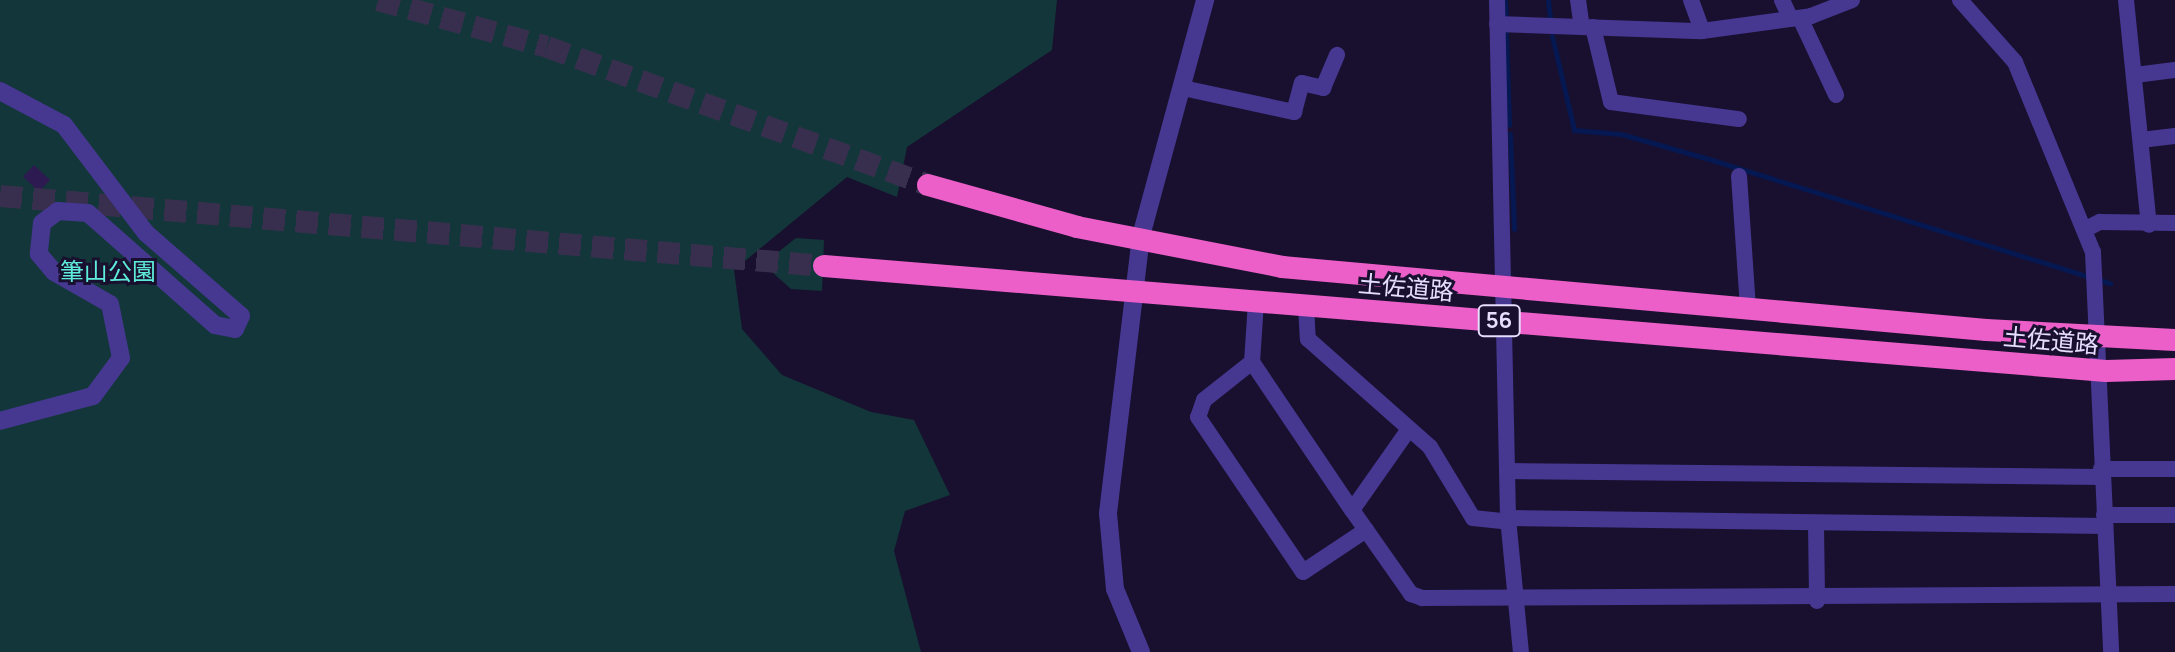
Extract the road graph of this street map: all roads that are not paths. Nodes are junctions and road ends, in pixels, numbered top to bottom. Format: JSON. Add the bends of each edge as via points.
{"nodes":[{"id":1,"x":1205,"y":0,"type":"edge"},
{"id":2,"x":1497,"y":0,"type":"edge"},
{"id":3,"x":1578,"y":0,"type":"edge"},
{"id":4,"x":1691,"y":0,"type":"edge"},
{"id":5,"x":1782,"y":0,"type":"edge"},
{"id":6,"x":1852,"y":0,"type":"edge"},
{"id":7,"x":2126,"y":0,"type":"edge"},
{"id":8,"x":1969,"y":3,"type":"edge"},
{"id":9,"x":1795,"y":19,"type":"junction"},
{"id":10,"x":1497,"y":24,"type":"junction"},
{"id":11,"x":1587,"y":27,"type":"junction"},
{"id":12,"x":1702,"y":31,"type":"junction"},
{"id":13,"x":1337,"y":55,"type":"dead end"},
{"id":14,"x":2175,"y":70,"type":"edge"},
{"id":15,"x":2135,"y":75,"type":"junction"},
{"id":16,"x":1183,"y":88,"type":"junction"},
{"id":17,"x":0,"y":91,"type":"edge"},
{"id":18,"x":1836,"y":95,"type":"dead end"},
{"id":19,"x":1739,"y":119,"type":"dead end"},
{"id":20,"x":2175,"y":136,"type":"edge"},
{"id":21,"x":2141,"y":140,"type":"junction"},
{"id":22,"x":1739,"y":176,"type":"dead end"},
{"id":23,"x":928,"y":185,"type":"tunnel mouth"},
{"id":24,"x":2175,"y":223,"type":"edge"},
{"id":25,"x":2149,"y":225,"type":"junction"},
{"id":26,"x":2086,"y":229,"type":"junction"},
{"id":27,"x":1141,"y":236,"type":"junction"},
{"id":28,"x":824,"y":266,"type":"tunnel mouth"},
{"id":29,"x":1504,"y":288,"type":"junction"},
{"id":30,"x":1134,"y":297,"type":"junction"},
{"id":31,"x":1256,"y":302,"type":"junction"},
{"id":32,"x":1306,"y":305,"type":"junction"},
{"id":33,"x":1748,"y":309,"type":"junction"},
{"id":34,"x":1503,"y":322,"type":"junction"},
{"id":35,"x":2098,"y":336,"type":"junction"},
{"id":36,"x":2175,"y":340,"type":"edge"},
{"id":37,"x":1252,"y":362,"type":"junction"},
{"id":38,"x":2175,"y":369,"type":"edge"},
{"id":39,"x":2099,"y":371,"type":"junction"},
{"id":40,"x":0,"y":421,"type":"edge"},
{"id":41,"x":1409,"y":429,"type":"junction"},
{"id":42,"x":2175,"y":469,"type":"edge"},
{"id":43,"x":1507,"y":471,"type":"junction"},
{"id":44,"x":2101,"y":473,"type":"junction"},
{"id":45,"x":1352,"y":510,"type":"junction"},
{"id":46,"x":2175,"y":515,"type":"edge"},
{"id":47,"x":1508,"y":520,"type":"junction"},
{"id":48,"x":2105,"y":521,"type":"junction"},
{"id":49,"x":1816,"y":525,"type":"junction"},
{"id":50,"x":1366,"y":530,"type":"junction"},
{"id":51,"x":2175,"y":594,"type":"edge"},
{"id":52,"x":2106,"y":595,"type":"junction"},
{"id":53,"x":1517,"y":599,"type":"junction"},
{"id":54,"x":1817,"y":601,"type":"junction"},
{"id":55,"x":1141,"y":652,"type":"edge"},
{"id":56,"x":1521,"y":652,"type":"edge"},
{"id":57,"x":2111,"y":652,"type":"edge"}],
"edges":[{"from":1,"to":16,"type":"street"},
{"from":2,"to":10,"type":"street"},
{"from":3,"to":11,"type":"street"},
{"from":4,"to":12,"type":"street"},
{"from":5,"to":9,"type":"street"},
{"from":6,"to":9,"type":"street"},
{"from":7,"to":15,"type":"street"},
{"from":8,"to":26,"type":"street","via":[[2015,62]]},
{"from":9,"to":12,"type":"street"},
{"from":9,"to":18,"type":"street"},
{"from":10,"to":11,"type":"street"},
{"from":10,"to":29,"type":"street"},
{"from":11,"to":12,"type":"street"},
{"from":11,"to":19,"type":"street","via":[[1611,102]]},
{"from":13,"to":16,"type":"street","via":[[1323,88],[1302,83],[1294,112]]},
{"from":14,"to":15,"type":"street"},
{"from":15,"to":21,"type":"street"},
{"from":16,"to":27,"type":"street"},
{"from":17,"to":40,"type":"street","via":[[64,125],[146,233],[241,316],[235,329],[215,325],[88,213],[58,211],[42,223],[39,254],[54,272],[110,304],[121,358],[93,396]]},
{"from":20,"to":21,"type":"street"},
{"from":21,"to":25,"type":"street"},
{"from":22,"to":33,"type":"street"},
{"from":23,"to":27,"type":"highway","name":"土佐道路","number":"56","via":[[1077,227]]},
{"from":24,"to":25,"type":"street"},
{"from":25,"to":26,"type":"street","via":[[2100,222]]},
{"from":26,"to":35,"type":"street"},
{"from":27,"to":29,"type":"highway","name":"土佐道路","number":"56","via":[[1282,267]]},
{"from":27,"to":30,"type":"street"},
{"from":28,"to":30,"type":"highway","name":"土佐道路","number":"56"},
{"from":29,"to":33,"type":"highway","name":"土佐道路","number":"56"},
{"from":29,"to":34,"type":"street"},
{"from":30,"to":31,"type":"highway","name":"土佐道路","number":"56"},
{"from":30,"to":55,"type":"street","via":[[1108,554]]},
{"from":31,"to":32,"type":"highway","name":"土佐道路","number":"56"},
{"from":31,"to":37,"type":"street"},
{"from":32,"to":34,"type":"highway","name":"土佐道路","number":"56"},
{"from":32,"to":41,"type":"street","via":[[1308,339]]},
{"from":33,"to":35,"type":"highway","name":"土佐道路","number":"56"},
{"from":34,"to":39,"type":"highway","name":"土佐道路","number":"56"},
{"from":34,"to":43,"type":"street"},
{"from":35,"to":36,"type":"highway","name":"土佐道路","number":"56"},
{"from":35,"to":39,"type":"street"},
{"from":37,"to":45,"type":"street"},
{"from":37,"to":50,"type":"street","via":[[1204,400],[1198,417],[1303,572]]},
{"from":38,"to":39,"type":"highway","name":"土佐道路","number":"56"},
{"from":39,"to":44,"type":"street"},
{"from":41,"to":45,"type":"street"},
{"from":41,"to":47,"type":"street","via":[[1449,468],[1473,518]]},
{"from":42,"to":44,"type":"street"},
{"from":43,"to":44,"type":"street"},
{"from":43,"to":47,"type":"street"},
{"from":44,"to":48,"type":"street"},
{"from":45,"to":50,"type":"street"},
{"from":46,"to":48,"type":"street"},
{"from":47,"to":49,"type":"street"},
{"from":47,"to":53,"type":"street"},
{"from":48,"to":49,"type":"street"},
{"from":48,"to":52,"type":"street"},
{"from":49,"to":54,"type":"street"},
{"from":50,"to":53,"type":"street","via":[[1411,594]]},
{"from":51,"to":52,"type":"street"},
{"from":52,"to":54,"type":"street"},
{"from":52,"to":57,"type":"street"},
{"from":53,"to":54,"type":"street"},
{"from":53,"to":56,"type":"street"}]}
